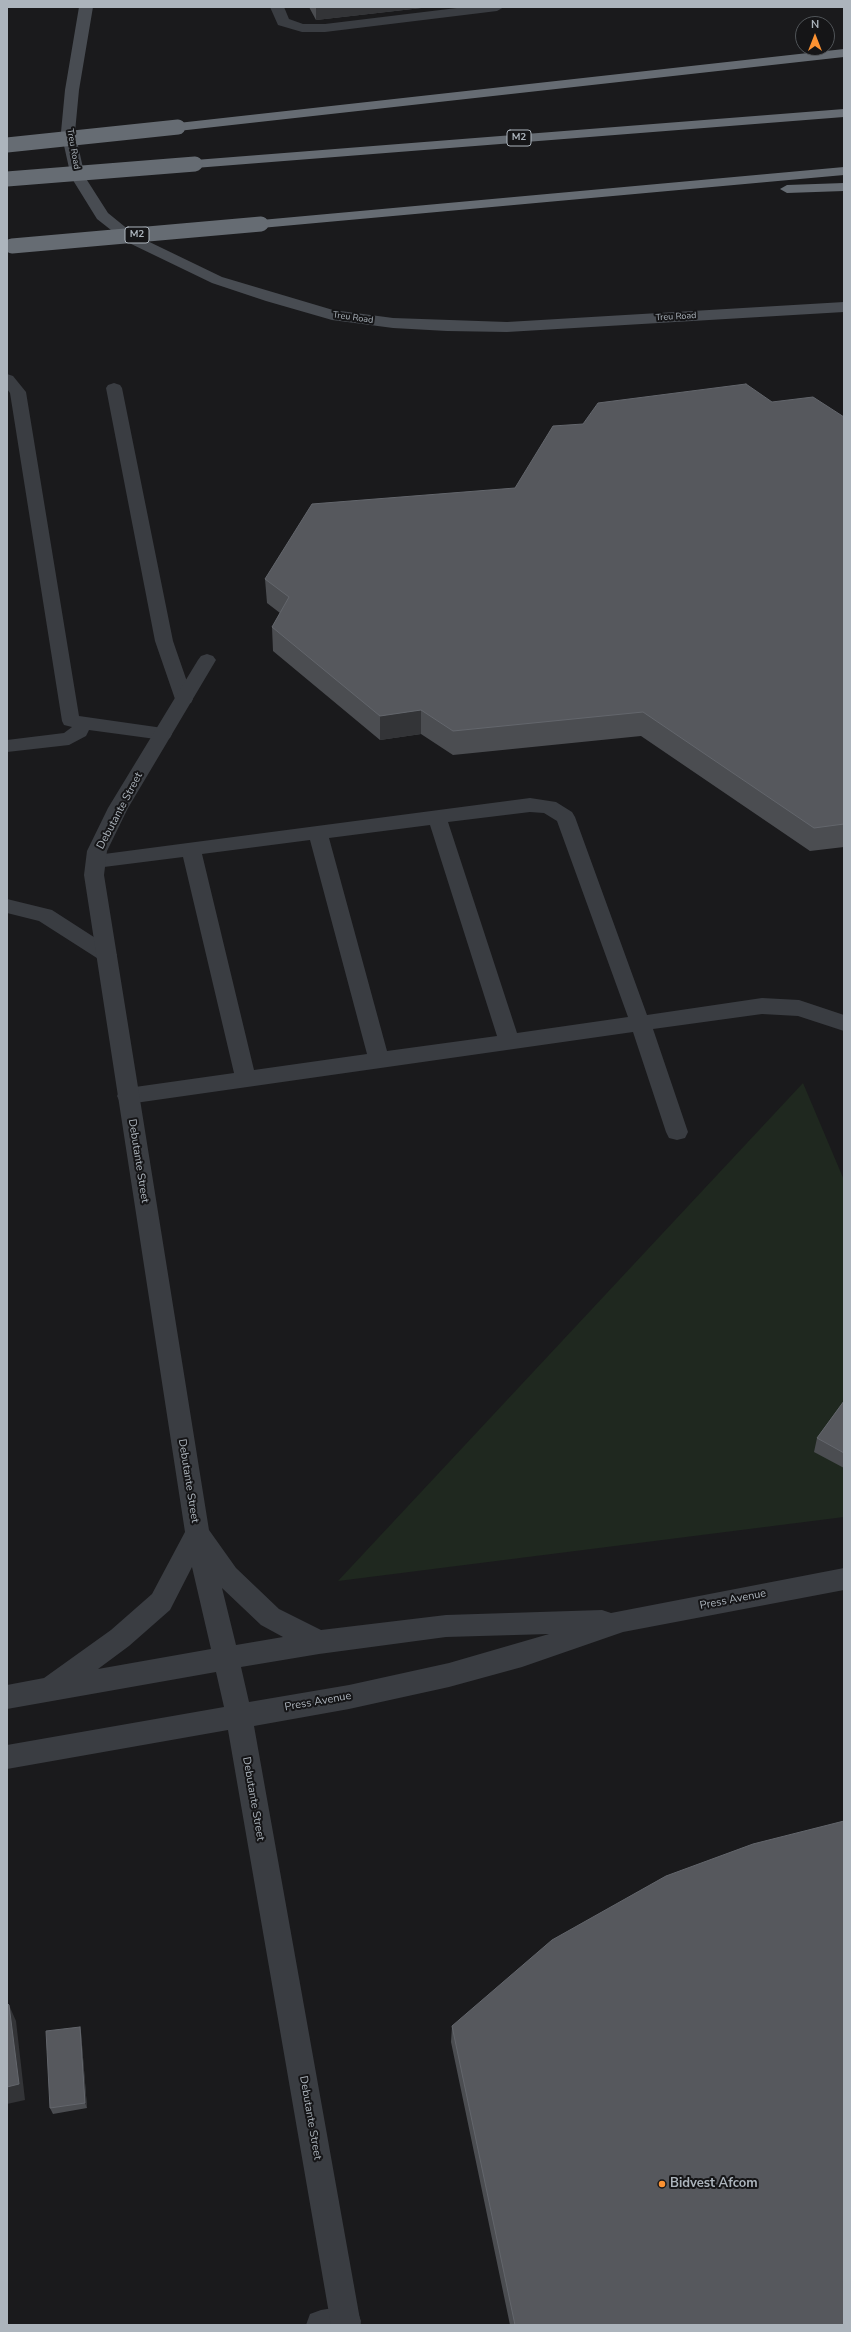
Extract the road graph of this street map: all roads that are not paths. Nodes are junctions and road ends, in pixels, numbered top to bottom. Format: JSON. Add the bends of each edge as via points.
{"nodes":[{"id":1,"x":86,"y":7,"type":"edge"},
{"id":2,"x":277,"y":7,"type":"edge"},
{"id":3,"x":497,"y":7,"type":"edge"},
{"id":4,"x":844,"y":53,"type":"edge"},
{"id":5,"x":844,"y":113,"type":"edge"},
{"id":6,"x":7,"y":145,"type":"edge"},
{"id":7,"x":844,"y":170,"type":"edge"},
{"id":8,"x":7,"y":179,"type":"edge"},
{"id":9,"x":691,"y":184,"type":"junction"},
{"id":10,"x":844,"y":187,"type":"edge"},
{"id":11,"x":10,"y":246,"type":"edge"},
{"id":12,"x":844,"y":307,"type":"edge"},
{"id":13,"x":7,"y":379,"type":"edge"},
{"id":14,"x":114,"y":388,"type":"dead end"},
{"id":15,"x":207,"y":660,"type":"dead end"},
{"id":16,"x":184,"y":698,"type":"junction"},
{"id":17,"x":83,"y":723,"type":"junction"},
{"id":18,"x":163,"y":734,"type":"junction"},
{"id":19,"x":7,"y":746,"type":"edge"},
{"id":20,"x":437,"y":817,"type":"junction"},
{"id":21,"x":318,"y":832,"type":"junction"},
{"id":22,"x":191,"y":849,"type":"junction"},
{"id":23,"x":96,"y":861,"type":"junction"},
{"id":24,"x":7,"y":906,"type":"edge"},
{"id":25,"x":107,"y":955,"type":"junction"},
{"id":26,"x":640,"y":1023,"type":"junction"},
{"id":27,"x":844,"y":1023,"type":"edge"},
{"id":28,"x":509,"y":1042,"type":"junction"},
{"id":29,"x":379,"y":1061,"type":"junction"},
{"id":30,"x":246,"y":1079,"type":"junction"},
{"id":31,"x":128,"y":1096,"type":"junction"},
{"id":32,"x":677,"y":1132,"type":"dead end"},
{"id":33,"x":196,"y":1533,"type":"junction"},
{"id":34,"x":844,"y":1579,"type":"edge"},
{"id":35,"x":623,"y":1620,"type":"junction"},
{"id":36,"x":319,"y":1642,"type":"junction"},
{"id":37,"x":226,"y":1657,"type":"junction"},
{"id":38,"x":49,"y":1689,"type":"junction"},
{"id":39,"x":7,"y":1697,"type":"edge"},
{"id":40,"x":239,"y":1716,"type":"junction"},
{"id":41,"x":7,"y":1757,"type":"edge"},
{"id":42,"x":338,"y":2324,"type":"edge"}],
"edges":[{"from":1,"to":12,"type":"street","name":"Treu Road","via":[[72,90],[68,132],[78,177],[102,216],[130,238],[217,280],[332,315],[393,323],[447,326],[507,327]]},
{"from":2,"to":3,"type":"street","via":[[284,22],[302,28],[325,28]]},
{"from":4,"to":6,"type":"highway","bridge":true},
{"from":5,"to":8,"type":"highway","number":"M2","bridge":true},
{"from":7,"to":9,"type":"highway","number":"M2"},
{"from":9,"to":10,"type":"highway","via":[[758,189]]},
{"from":9,"to":11,"type":"highway","number":"M2","bridge":true},
{"from":13,"to":17,"type":"street","via":[[18,392],[71,721]]},
{"from":14,"to":16,"type":"street","via":[[164,641]]},
{"from":15,"to":16,"type":"street","name":"Debutante Street"},
{"from":16,"to":18,"type":"street","name":"Debutante Street"},
{"from":17,"to":18,"type":"street"},
{"from":17,"to":19,"type":"street","via":[[79,732],[69,739]]},
{"from":18,"to":23,"type":"street","name":"Debutante Street","via":[[118,808],[97,851]]},
{"from":20,"to":21,"type":"street"},
{"from":20,"to":26,"type":"street","via":[[530,805],[549,807],[565,817]]},
{"from":20,"to":28,"type":"street"},
{"from":21,"to":22,"type":"street"},
{"from":21,"to":29,"type":"street"},
{"from":22,"to":23,"type":"street"},
{"from":22,"to":30,"type":"street"},
{"from":23,"to":25,"type":"street","name":"Debutante Street","via":[[94,875]]},
{"from":24,"to":25,"type":"street","via":[[45,915]]},
{"from":25,"to":31,"type":"street","name":"Debutante Street"},
{"from":26,"to":27,"type":"street","via":[[762,1006],[799,1008]]},
{"from":26,"to":28,"type":"street"},
{"from":26,"to":32,"type":"street"},
{"from":28,"to":29,"type":"street"},
{"from":29,"to":30,"type":"street"},
{"from":30,"to":31,"type":"street"},
{"from":31,"to":33,"type":"street","name":"Debutante Street"},
{"from":33,"to":36,"type":"street","via":[[227,1576],[270,1617]]},
{"from":33,"to":37,"type":"street","name":"Debutante Street"},
{"from":33,"to":38,"type":"street","via":[[161,1602],[120,1638]]},
{"from":34,"to":35,"type":"street","name":"Press Avenue"},
{"from":35,"to":36,"type":"street","name":"Press Avenue","via":[[446,1626]]},
{"from":35,"to":40,"type":"street","name":"Press Avenue","via":[[522,1655],[449,1675],[349,1697]]},
{"from":36,"to":37,"type":"street","name":"Press Avenue"},
{"from":37,"to":38,"type":"street","name":"Press Avenue"},
{"from":37,"to":40,"type":"street","name":"Debutante Street"},
{"from":38,"to":39,"type":"street","name":"Press Avenue"},
{"from":40,"to":41,"type":"street","name":"Press Avenue"},
{"from":40,"to":42,"type":"street","name":"Debutante Street"}]}
